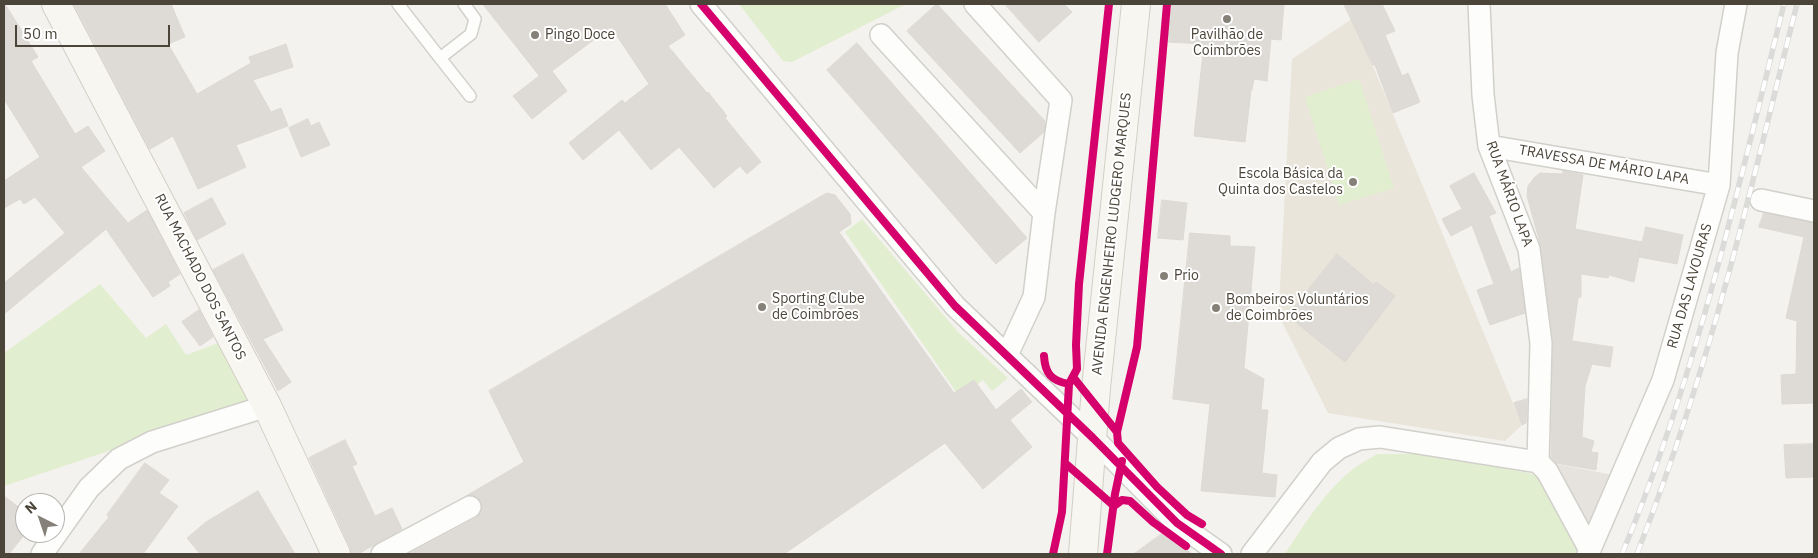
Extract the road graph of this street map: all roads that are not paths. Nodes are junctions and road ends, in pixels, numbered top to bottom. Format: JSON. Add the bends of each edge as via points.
{"nodes":[{"id":1,"x":56,"y":4,"type":"edge"},
{"id":2,"x":398,"y":4,"type":"edge"},
{"id":3,"x":464,"y":4,"type":"edge"},
{"id":4,"x":702,"y":4,"type":"edge"},
{"id":5,"x":975,"y":4,"type":"edge"},
{"id":6,"x":1136,"y":4,"type":"edge"},
{"id":7,"x":1480,"y":4,"type":"edge"},
{"id":8,"x":1736,"y":4,"type":"edge"},
{"id":9,"x":881,"y":35,"type":"dead end"},
{"id":10,"x":440,"y":58,"type":"junction"},
{"id":11,"x":470,"y":96,"type":"dead end"},
{"id":12,"x":1489,"y":146,"type":"junction"},
{"id":13,"x":1719,"y":185,"type":"junction"},
{"id":14,"x":1760,"y":200,"type":"dead end"},
{"id":15,"x":1814,"y":212,"type":"edge"},
{"id":16,"x":1044,"y":213,"type":"junction"},
{"id":17,"x":1007,"y":355,"type":"junction"},
{"id":18,"x":267,"y":406,"type":"junction"},
{"id":19,"x":1093,"y":438,"type":"junction"},
{"id":20,"x":1538,"y":462,"type":"junction"},
{"id":21,"x":470,"y":507,"type":"dead end"},
{"id":22,"x":1589,"y":552,"type":"edge"},
{"id":23,"x":42,"y":554,"type":"edge"},
{"id":24,"x":336,"y":554,"type":"edge"},
{"id":25,"x":382,"y":554,"type":"edge"},
{"id":26,"x":1083,"y":554,"type":"edge"},
{"id":27,"x":1221,"y":554,"type":"edge"},
{"id":28,"x":1252,"y":554,"type":"edge"}],
"edges":[{"from":1,"to":18,"type":"street","name":"RUA MACHADO DOS SANTOS"},
{"from":2,"to":10,"type":"lane"},
{"from":3,"to":10,"type":"lane","via":[[475,19],[471,34]]},
{"from":4,"to":17,"type":"street","via":[[955,306]]},
{"from":5,"to":16,"type":"street","via":[[1061,100]]},
{"from":6,"to":19,"type":"street","name":"AVENIDA ENGENHEIRO LUDGERO MARQUES"},
{"from":7,"to":12,"type":"street","name":"RUA MÁRIO LAPA","via":[[1483,95]]},
{"from":8,"to":13,"type":"street","name":"RUA DAS LAVOURAS","via":[[1727,53]]},
{"from":9,"to":16,"type":"street"},
{"from":10,"to":11,"type":"lane"},
{"from":12,"to":13,"type":"street","name":"TRAVESSA DE MÁRIO LAPA"},
{"from":12,"to":20,"type":"street","name":"RUA MÁRIO LAPA","via":[[1529,249],[1541,344]]},
{"from":13,"to":22,"type":"street","name":"RUA DAS LAVOURAS","via":[[1663,380]]},
{"from":14,"to":15,"type":"street"},
{"from":16,"to":17,"type":"street","via":[[1034,297]]},
{"from":17,"to":19,"type":"street"},
{"from":18,"to":23,"type":"street","via":[[152,442],[119,459],[89,488]]},
{"from":18,"to":24,"type":"street","name":"RUA MACHADO DOS SANTOS"},
{"from":19,"to":26,"type":"street","name":"AVENIDA ENGENHEIRO LUDGERO MARQUES"},
{"from":19,"to":27,"type":"street","via":[[1177,523]]},
{"from":20,"to":22,"type":"street","via":[[1547,471]]},
{"from":20,"to":28,"type":"street","via":[[1380,437],[1359,439],[1339,448],[1322,462]]},
{"from":21,"to":25,"type":"street"}]}
